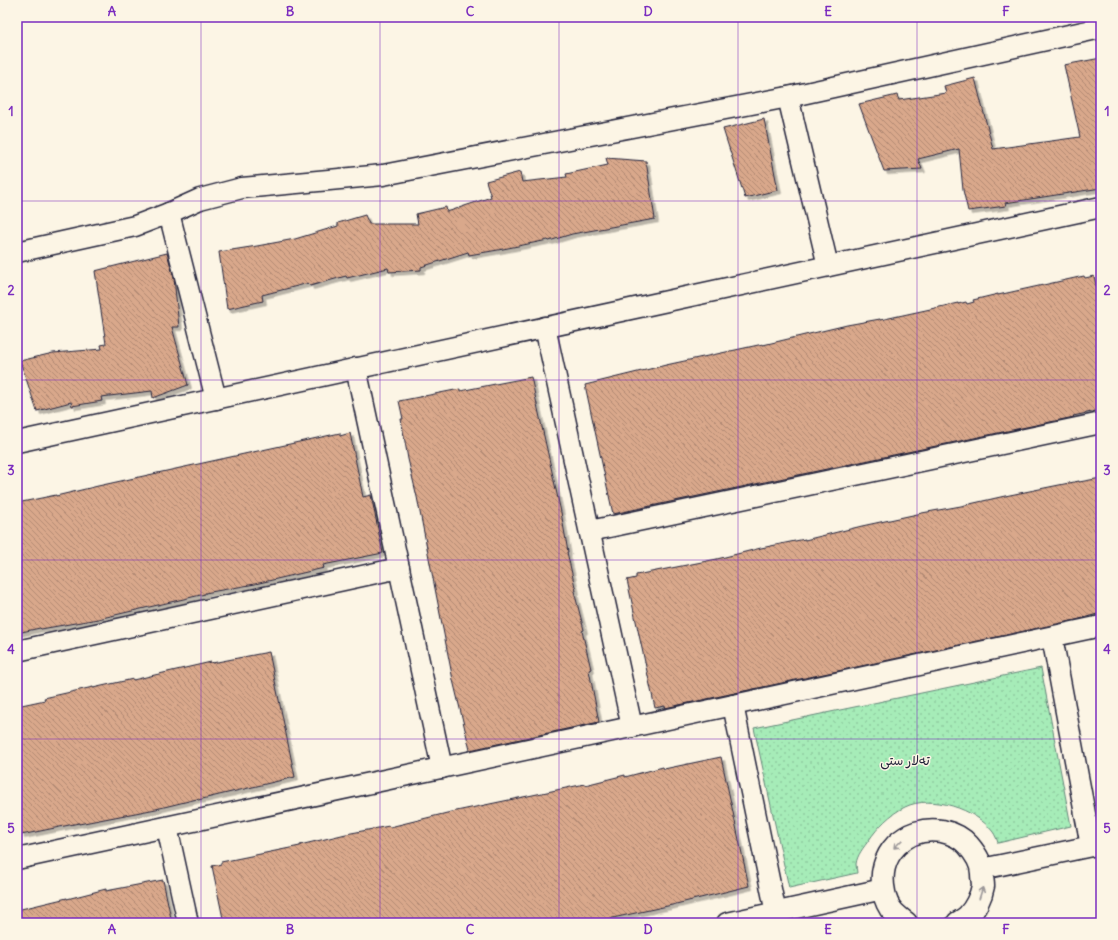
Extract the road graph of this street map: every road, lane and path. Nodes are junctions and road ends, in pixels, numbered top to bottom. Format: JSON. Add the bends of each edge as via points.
{"nodes":[{"id":1,"x":1101,"y":28,"type":"edge"},
{"id":2,"x":788,"y":97,"type":"junction"},
{"id":3,"x":1101,"y":208,"type":"edge"},
{"id":4,"x":169,"y":213,"type":"junction"},
{"id":5,"x":17,"y":252,"type":"edge"},
{"id":6,"x":828,"y":266,"type":"junction"},
{"id":7,"x":546,"y":327,"type":"junction"},
{"id":8,"x":356,"y":368,"type":"junction"},
{"id":9,"x":216,"y":399,"type":"junction"},
{"id":10,"x":1101,"y":422,"type":"edge"},
{"id":11,"x":17,"y":442,"type":"edge"},
{"id":12,"x":590,"y":531,"type":"junction"},
{"id":13,"x":399,"y":568,"type":"junction"},
{"id":14,"x":1101,"y":626,"type":"edge"},
{"id":15,"x":1052,"y":637,"type":"junction"},
{"id":16,"x":17,"y":651,"type":"edge"},
{"id":17,"x":733,"y":705,"type":"junction"},
{"id":18,"x":632,"y":727,"type":"junction"},
{"id":19,"x":442,"y":768,"type":"junction"},
{"id":20,"x":167,"y":827,"type":"junction"},
{"id":21,"x":1096,"y":845,"type":"edge"},
{"id":22,"x":17,"y":859,"type":"edge"},
{"id":23,"x":982,"y":869,"type":"junction"},
{"id":24,"x":883,"y":889,"type":"junction"},
{"id":25,"x":777,"y":918,"type":"edge"},
{"id":26,"x":962,"y":922,"type":"edge"},
{"id":27,"x":188,"y":923,"type":"edge"},
{"id":28,"x":728,"y":923,"type":"edge"},
{"id":29,"x":906,"y":923,"type":"edge"}],
"edges":[{"from":1,"to":2,"type":"street"},
{"from":2,"to":4,"type":"street","via":[[383,175],[242,188],[200,199]]},
{"from":2,"to":6,"type":"street"},
{"from":3,"to":6,"type":"street"},
{"from":4,"to":5,"type":"street","via":[[135,226]]},
{"from":4,"to":9,"type":"street"},
{"from":6,"to":7,"type":"street"},
{"from":7,"to":8,"type":"street"},
{"from":7,"to":12,"type":"street"},
{"from":8,"to":9,"type":"street"},
{"from":8,"to":13,"type":"street"},
{"from":9,"to":11,"type":"street"},
{"from":10,"to":12,"type":"street"},
{"from":12,"to":18,"type":"street"},
{"from":13,"to":16,"type":"street"},
{"from":13,"to":19,"type":"street"},
{"from":14,"to":15,"type":"street"},
{"from":15,"to":17,"type":"street"},
{"from":15,"to":21,"type":"street"},
{"from":17,"to":18,"type":"street"},
{"from":17,"to":25,"type":"street"},
{"from":18,"to":19,"type":"street"},
{"from":19,"to":20,"type":"street"},
{"from":20,"to":22,"type":"street"},
{"from":20,"to":27,"type":"street"},
{"from":21,"to":23,"type":"street"},
{"from":23,"to":24,"type":"street","one_way":true,"via":[[976,853],[964,841],[949,832],[917,832],[902,839],[891,851],[884,866]]},
{"from":26,"to":23,"type":"street","one_way":true,"via":[[978,902],[983,886]]},
{"from":24,"to":25,"type":"street"},
{"from":24,"to":29,"type":"street","via":[[894,913]]},
{"from":25,"to":28,"type":"street"}]}
